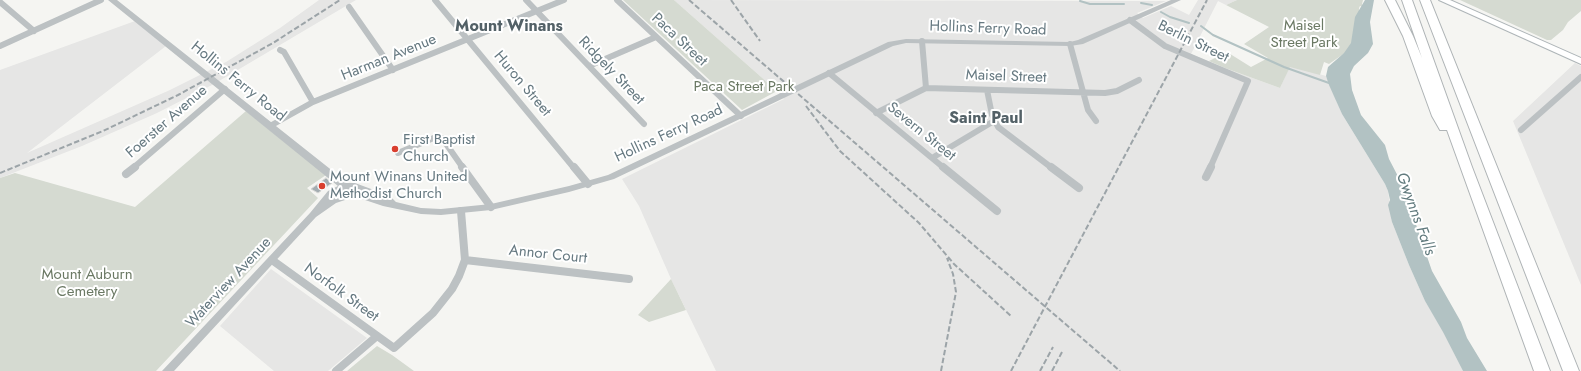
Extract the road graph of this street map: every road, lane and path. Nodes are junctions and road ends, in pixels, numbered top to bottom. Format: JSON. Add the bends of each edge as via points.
{"nodes":[{"id":1,"x":101,"y":0,"type":"edge"},
{"id":2,"x":112,"y":0,"type":"edge"},
{"id":3,"x":435,"y":0,"type":"edge"},
{"id":4,"x":526,"y":0,"type":"edge"},
{"id":5,"x":564,"y":0,"type":"edge"},
{"id":6,"x":617,"y":0,"type":"edge"},
{"id":7,"x":1177,"y":0,"type":"edge"},
{"id":8,"x":1390,"y":0,"type":"edge"},
{"id":9,"x":1407,"y":0,"type":"edge"},
{"id":10,"x":1425,"y":0,"type":"edge"},
{"id":11,"x":1443,"y":0,"type":"edge"},
{"id":12,"x":1455,"y":0,"type":"edge"},
{"id":13,"x":0,"y":2,"type":"edge"},
{"id":14,"x":349,"y":7,"type":"dead end"},
{"id":15,"x":536,"y":11,"type":"junction"},
{"id":16,"x":1130,"y":20,"type":"junction"},
{"id":17,"x":34,"y":31,"type":"junction"},
{"id":18,"x":656,"y":37,"type":"junction"},
{"id":19,"x":468,"y":40,"type":"junction"},
{"id":20,"x":922,"y":41,"type":"junction"},
{"id":21,"x":1070,"y":44,"type":"junction"},
{"id":22,"x":0,"y":46,"type":"edge"},
{"id":23,"x":280,"y":50,"type":"dead end"},
{"id":24,"x":1581,"y":56,"type":"edge"},
{"id":25,"x":1581,"y":61,"type":"edge"},
{"id":26,"x":589,"y":66,"type":"junction"},
{"id":27,"x":394,"y":70,"type":"junction"},
{"id":28,"x":829,"y":74,"type":"junction"},
{"id":29,"x":1581,"y":77,"type":"edge"},
{"id":30,"x":1139,"y":80,"type":"dead end"},
{"id":31,"x":926,"y":88,"type":"junction"},
{"id":32,"x":225,"y":89,"type":"junction"},
{"id":33,"x":987,"y":90,"type":"junction"},
{"id":34,"x":1083,"y":93,"type":"junction"},
{"id":35,"x":313,"y":102,"type":"junction"},
{"id":36,"x":876,"y":113,"type":"junction"},
{"id":37,"x":741,"y":116,"type":"junction"},
{"id":38,"x":994,"y":121,"type":"junction"},
{"id":39,"x":1096,"y":121,"type":"dead end"},
{"id":40,"x":644,"y":124,"type":"dead end"},
{"id":41,"x":270,"y":126,"type":"junction"},
{"id":42,"x":1521,"y":130,"type":"dead end"},
{"id":43,"x":398,"y":153,"type":"dead end"},
{"id":44,"x":932,"y":158,"type":"junction"},
{"id":45,"x":1466,"y":167,"type":"junction"},
{"id":46,"x":126,"y":174,"type":"dead end"},
{"id":47,"x":1206,"y":177,"type":"dead end"},
{"id":48,"x":588,"y":184,"type":"junction"},
{"id":49,"x":1079,"y":188,"type":"dead end"},
{"id":50,"x":349,"y":192,"type":"junction"},
{"id":51,"x":490,"y":207,"type":"junction"},
{"id":52,"x":461,"y":211,"type":"junction"},
{"id":53,"x":997,"y":211,"type":"dead end"},
{"id":54,"x":272,"y":260,"type":"junction"},
{"id":55,"x":465,"y":260,"type":"junction"},
{"id":56,"x":629,"y":279,"type":"dead end"},
{"id":57,"x":377,"y":336,"type":"junction"},
{"id":58,"x":167,"y":371,"type":"edge"},
{"id":59,"x":336,"y":371,"type":"edge"},
{"id":60,"x":1542,"y":371,"type":"edge"},
{"id":61,"x":1571,"y":371,"type":"edge"}],
"edges":[{"from":1,"to":17,"type":"street"},
{"from":2,"to":32,"type":"street","name":"Hollins Ferry Road"},
{"from":3,"to":19,"type":"street","name":"Huron Street"},
{"from":4,"to":15,"type":"street","name":"Ridgely Street"},
{"from":5,"to":15,"type":"street","name":"Harman Avenue"},
{"from":6,"to":18,"type":"street","name":"Paca Street"},
{"from":7,"to":16,"type":"street","name":"Hollins Ferry Road"},
{"from":8,"to":45,"type":"highway","via":[[1408,36],[1438,116]]},
{"from":9,"to":45,"type":"highway"},
{"from":10,"to":61,"type":"highway"},
{"from":11,"to":25,"type":"main road"},
{"from":12,"to":24,"type":"main road"},
{"from":13,"to":17,"type":"street"},
{"from":14,"to":27,"type":"street"},
{"from":15,"to":19,"type":"street","name":"Harman Avenue"},
{"from":15,"to":26,"type":"street","name":"Ridgely Street"},
{"from":16,"to":21,"type":"street","name":"Hollins Ferry Road"},
{"from":16,"to":47,"type":"street","name":"Berlin Street","via":[[1165,46],[1248,81]]},
{"from":17,"to":22,"type":"street"},
{"from":18,"to":26,"type":"street"},
{"from":18,"to":37,"type":"street","name":"Paca Street"},
{"from":19,"to":27,"type":"street","name":"Harman Avenue"},
{"from":19,"to":48,"type":"street","name":"Huron Street"},
{"from":20,"to":21,"type":"street","name":"Hollins Ferry Road"},
{"from":20,"to":28,"type":"street","name":"Hollins Ferry Road","via":[[890,44]]},
{"from":20,"to":31,"type":"street"},
{"from":21,"to":34,"type":"street"},
{"from":23,"to":35,"type":"street","via":[[284,52]]},
{"from":26,"to":40,"type":"street","name":"Ridgely Street"},
{"from":27,"to":35,"type":"street","name":"Harman Avenue"},
{"from":28,"to":36,"type":"street","name":"Severn Street"},
{"from":28,"to":37,"type":"street","name":"Hollins Ferry Road"},
{"from":29,"to":42,"type":"street"},
{"from":30,"to":34,"type":"street","name":"Maisel Street","via":[[1111,92]]},
{"from":31,"to":33,"type":"street","name":"Maisel Street"},
{"from":31,"to":36,"type":"street","name":"Maisel Street"},
{"from":32,"to":41,"type":"street","name":"Hollins Ferry Road"},
{"from":32,"to":46,"type":"street","name":"Foerster Avenue"},
{"from":33,"to":34,"type":"street","name":"Maisel Street"},
{"from":33,"to":38,"type":"street"},
{"from":34,"to":39,"type":"street","via":[[1088,110]]},
{"from":35,"to":41,"type":"street","name":"Harman Avenue"},
{"from":36,"to":44,"type":"street","name":"Severn Street"},
{"from":37,"to":48,"type":"street","name":"Hollins Ferry Road","via":[[629,169]]},
{"from":38,"to":44,"type":"street"},
{"from":38,"to":49,"type":"street","via":[[1004,132]]},
{"from":41,"to":50,"type":"street","name":"Hollins Ferry Road"},
{"from":43,"to":51,"type":"street","via":[[439,137],[444,140]]},
{"from":44,"to":53,"type":"street","name":"Severn Street"},
{"from":45,"to":60,"type":"highway"},
{"from":48,"to":51,"type":"street","name":"Hollins Ferry Road"},
{"from":50,"to":52,"type":"street","name":"Hollins Ferry Road","via":[[427,212]]},
{"from":50,"to":54,"type":"street","name":"Waterview Avenue","via":[[313,215]]},
{"from":51,"to":52,"type":"street","name":"Hollins Ferry Road"},
{"from":52,"to":55,"type":"street"},
{"from":54,"to":57,"type":"street","name":"Norfolk Street"},
{"from":54,"to":58,"type":"street","name":"Waterview Avenue"},
{"from":55,"to":56,"type":"street","name":"Annor Court"},
{"from":55,"to":57,"type":"street","name":"Norfolk Street","via":[[456,282],[443,302],[423,323],[394,348]]},
{"from":57,"to":59,"type":"street"}]}
